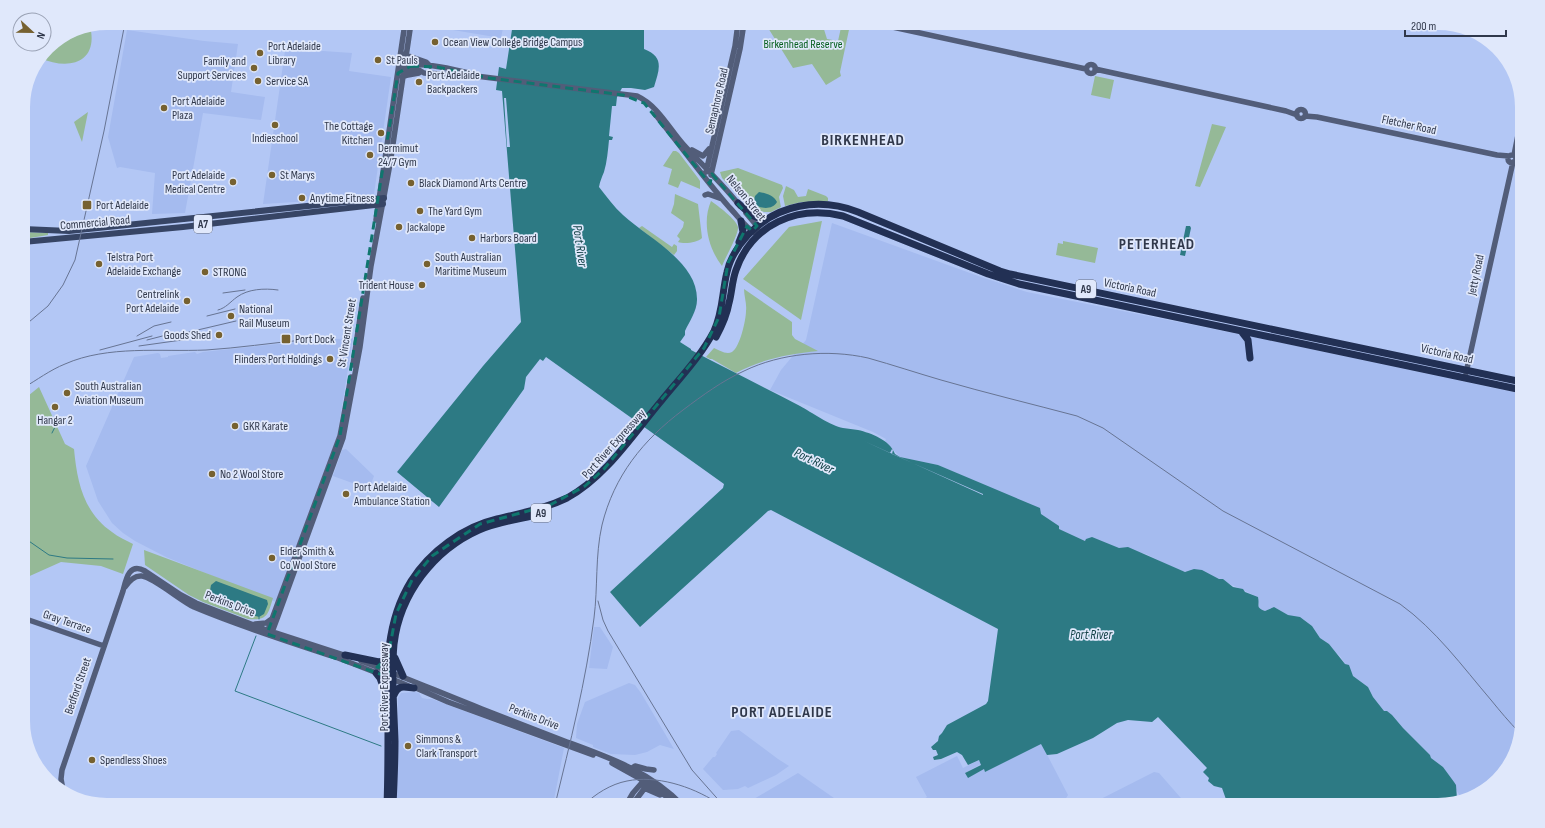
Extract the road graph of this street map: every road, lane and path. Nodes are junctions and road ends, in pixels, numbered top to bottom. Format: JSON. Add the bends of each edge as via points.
{"nodes":[{"id":1,"x":405,"y":30,"type":"edge"},
{"id":2,"x":409,"y":30,"type":"edge"},
{"id":3,"x":737,"y":30,"type":"edge"},
{"id":4,"x":743,"y":30,"type":"edge"},
{"id":5,"x":907,"y":30,"type":"edge"},
{"id":6,"x":404,"y":54,"type":"junction"},
{"id":7,"x":430,"y":66,"type":"junction"},
{"id":8,"x":402,"y":72,"type":"junction"},
{"id":9,"x":476,"y":76,"type":"junction"},
{"id":10,"x":623,"y":95,"type":"junction"},
{"id":11,"x":682,"y":143,"type":"junction"},
{"id":12,"x":710,"y":147,"type":"junction"},
{"id":13,"x":1514,"y":159,"type":"edge"},
{"id":14,"x":706,"y":169,"type":"junction"},
{"id":15,"x":712,"y":174,"type":"junction"},
{"id":16,"x":705,"y":178,"type":"junction"},
{"id":17,"x":710,"y":184,"type":"junction"},
{"id":18,"x":705,"y":195,"type":"dead end"},
{"id":19,"x":722,"y":199,"type":"junction"},
{"id":20,"x":381,"y":201,"type":"junction"},
{"id":21,"x":738,"y":203,"type":"junction"},
{"id":22,"x":767,"y":219,"type":"junction"},
{"id":23,"x":204,"y":221,"type":"junction"},
{"id":24,"x":741,"y":221,"type":"junction"},
{"id":25,"x":126,"y":224,"type":"junction"},
{"id":26,"x":30,"y":229,"type":"edge"},
{"id":27,"x":752,"y":230,"type":"junction"},
{"id":28,"x":69,"y":231,"type":"junction"},
{"id":29,"x":132,"y":231,"type":"junction"},
{"id":30,"x":759,"y":235,"type":"junction"},
{"id":31,"x":59,"y":237,"type":"junction"},
{"id":32,"x":76,"y":237,"type":"junction"},
{"id":33,"x":30,"y":241,"type":"edge"},
{"id":34,"x":726,"y":273,"type":"junction"},
{"id":35,"x":1020,"y":276,"type":"junction"},
{"id":36,"x":1019,"y":284,"type":"junction"},
{"id":37,"x":1241,"y":331,"type":"junction"},
{"id":38,"x":714,"y":336,"type":"junction"},
{"id":39,"x":1250,"y":358,"type":"dead end"},
{"id":40,"x":1467,"y":370,"type":"junction"},
{"id":41,"x":1465,"y":379,"type":"junction"},
{"id":42,"x":1515,"y":380,"type":"edge"},
{"id":43,"x":1515,"y":389,"type":"edge"},
{"id":44,"x":123,"y":591,"type":"junction"},
{"id":45,"x":276,"y":617,"type":"junction"},
{"id":46,"x":30,"y":620,"type":"edge"},
{"id":47,"x":251,"y":624,"type":"junction"},
{"id":48,"x":270,"y":632,"type":"junction"},
{"id":49,"x":281,"y":634,"type":"junction"},
{"id":50,"x":104,"y":646,"type":"junction"},
{"id":51,"x":345,"y":655,"type":"junction"},
{"id":52,"x":391,"y":656,"type":"junction"},
{"id":53,"x":376,"y":673,"type":"junction"},
{"id":54,"x":390,"y":675,"type":"junction"},
{"id":55,"x":403,"y":676,"type":"junction"},
{"id":56,"x":415,"y":688,"type":"junction"},
{"id":57,"x":393,"y":697,"type":"junction"},
{"id":58,"x":388,"y":720,"type":"junction"},
{"id":59,"x":631,"y":768,"type":"junction"},
{"id":60,"x":654,"y":770,"type":"dead end"},
{"id":61,"x":648,"y":780,"type":"junction"},
{"id":62,"x":61,"y":783,"type":"edge"},
{"id":63,"x":644,"y":788,"type":"junction"},
{"id":64,"x":388,"y":798,"type":"edge"},
{"id":65,"x":389,"y":798,"type":"edge"},
{"id":66,"x":632,"y":798,"type":"edge"},
{"id":67,"x":637,"y":798,"type":"edge"},
{"id":68,"x":666,"y":798,"type":"edge"},
{"id":69,"x":669,"y":798,"type":"edge"},
{"id":70,"x":675,"y":798,"type":"edge"}],
"edges":[{"from":1,"to":6,"type":"street","name":"St Vincent Street"},
{"from":2,"to":6,"type":"street","name":"St Vincent Street"},
{"from":3,"to":12,"type":"street","name":"Semaphore Road"},
{"from":4,"to":15,"type":"street","name":"Semaphore Road"},
{"from":5,"to":13,"type":"street","name":"Fletcher Road","via":[[1074,66],[1086,68],[1090,64],[1095,71],[1297,113],[1300,119],[1305,115],[1317,117]]},
{"from":6,"to":7,"type":"street"},
{"from":6,"to":8,"type":"street","name":"St Vincent Street"},
{"from":7,"to":8,"type":"street","name":"Nelson Street","via":[[415,65]]},
{"from":7,"to":9,"type":"street","name":"Nelson Street"},
{"from":8,"to":9,"type":"street","name":"Nelson Street","via":[[419,70]]},
{"from":8,"to":20,"type":"street","name":"St Vincent Street"},
{"from":9,"to":10,"type":"street","name":"Nelson Street"},
{"from":10,"to":11,"type":"street","name":"Nelson Street","via":[[637,96],[650,103]]},
{"from":10,"to":16,"type":"street","name":"Nelson Street","via":[[644,103],[654,112]]},
{"from":11,"to":12,"type":"street","via":[[703,156]]},
{"from":11,"to":14,"type":"street","name":"Nelson Street"},
{"from":12,"to":14,"type":"street","name":"Semaphore Road"},
{"from":13,"to":40,"type":"street","name":"Jetty Road"},
{"from":14,"to":15,"type":"street","name":"Nelson Street"},
{"from":14,"to":16,"type":"street","name":"Semaphore Road"},
{"from":15,"to":17,"type":"street","name":"Semaphore Road"},
{"from":15,"to":21,"type":"street","name":"Nelson Street"},
{"from":16,"to":17,"type":"street","name":"Nelson Street"},
{"from":17,"to":19,"type":"street","name":"Nelson Street"},
{"from":18,"to":19,"type":"street"},
{"from":19,"to":24,"type":"street","name":"Nelson Street"},
{"from":20,"to":23,"type":"main road","name":"Commercial Road","number":"A7"},
{"from":20,"to":45,"type":"street","name":"St Vincent Street","via":[[344,438]]},
{"from":21,"to":22,"type":"highway","via":[[753,216]]},
{"from":21,"to":27,"type":"street","name":"Nelson Street"},
{"from":22,"to":27,"type":"highway","name":"Victoria Road","number":"A9"},
{"from":22,"to":35,"type":"highway","name":"Victoria Road","number":"A9","via":[[781,211],[799,206],[838,205],[1000,271]]},
{"from":23,"to":25,"type":"main road","name":"Commercial Road","number":"A7"},
{"from":23,"to":29,"type":"main road","name":"Commercial Road","number":"A7"},
{"from":24,"to":27,"type":"street","name":"Nelson Street"},
{"from":24,"to":34,"type":"highway","via":[[742,236],[728,263]]},
{"from":25,"to":28,"type":"main road","name":"Commercial Road","number":"A7"},
{"from":25,"to":29,"type":"main road"},
{"from":26,"to":28,"type":"main road","name":"Commercial Road","number":"A7"},
{"from":27,"to":30,"type":"street","name":"Nelson Street"},
{"from":27,"to":34,"type":"highway","name":"Port River Expressway","number":"A9","via":[[735,253]]},
{"from":28,"to":31,"type":"main road"},
{"from":28,"to":32,"type":"main road"},
{"from":29,"to":32,"type":"main road","name":"Commercial Road","number":"A7"},
{"from":30,"to":36,"type":"highway","number":"A9","via":[[778,221],[790,217],[809,213],[829,213],[843,216]]},
{"from":30,"to":38,"type":"highway","name":"Port River Expressway","number":"A9","via":[[746,251],[736,270],[727,311]]},
{"from":31,"to":32,"type":"main road","name":"Commercial Road","number":"A7"},
{"from":31,"to":33,"type":"main road","name":"Commercial Road","number":"A7"},
{"from":34,"to":38,"type":"highway","name":"Port River Expressway","number":"A9"},
{"from":35,"to":36,"type":"highway"},
{"from":35,"to":40,"type":"highway","name":"Victoria Road","number":"A9"},
{"from":36,"to":37,"type":"highway","name":"Victoria Road","number":"A9"},
{"from":37,"to":39,"type":"highway","via":[[1248,340]]},
{"from":37,"to":41,"type":"highway","name":"Victoria Road","number":"A9"},
{"from":38,"to":52,"type":"highway","name":"Port River Expressway","number":"A9","via":[[708,350],[588,490],[550,511],[479,530],[435,559],[407,599]]},
{"from":40,"to":41,"type":"street","name":"Jetty Road"},
{"from":40,"to":42,"type":"highway","name":"Victoria Road","number":"A9"},
{"from":41,"to":43,"type":"highway","name":"Victoria Road","number":"A9"},
{"from":44,"to":47,"type":"street","name":"Perkins Drive","via":[[130,572],[140,568],[190,600]]},
{"from":44,"to":48,"type":"street","name":"Perkins Drive","via":[[134,578],[146,577],[191,605]]},
{"from":44,"to":50,"type":"street","name":"Bedford Street"},
{"from":45,"to":47,"type":"street","via":[[266,623]]},
{"from":45,"to":48,"type":"street","name":"St Vincent Street"},
{"from":45,"to":49,"type":"street"},
{"from":46,"to":50,"type":"street","name":"Gray Terrace"},
{"from":47,"to":48,"type":"street","name":"Perkins Drive"},
{"from":48,"to":49,"type":"street","name":"Perkins Drive"},
{"from":48,"to":53,"type":"street","name":"Perkins Drive"},
{"from":49,"to":51,"type":"street","name":"Perkins Drive"},
{"from":50,"to":62,"type":"street","name":"Bedford Street","via":[[62,770]]},
{"from":51,"to":52,"type":"highway","via":[[379,662]]},
{"from":51,"to":54,"type":"street","name":"Perkins Drive"},
{"from":52,"to":54,"type":"highway","name":"Port River Expressway","number":"A9"},
{"from":52,"to":55,"type":"highway"},
{"from":53,"to":54,"type":"street","name":"Perkins Drive"},
{"from":53,"to":58,"type":"highway","via":[[384,689]]},
{"from":54,"to":55,"type":"street","name":"Perkins Drive"},
{"from":54,"to":56,"type":"street","name":"Perkins Drive"},
{"from":54,"to":57,"type":"highway","name":"Port River Expressway","number":"A9"},
{"from":54,"to":58,"type":"highway","name":"Port River Expressway","number":"A9"},
{"from":55,"to":59,"type":"street","name":"Perkins Drive"},
{"from":56,"to":57,"type":"highway","via":[[399,687]]},
{"from":56,"to":61,"type":"street","name":"Perkins Drive","via":[[604,760]]},
{"from":57,"to":65,"type":"highway","name":"Port River Expressway","number":"A9","via":[[395,754]]},
{"from":58,"to":64,"type":"highway","name":"Port River Expressway","number":"A9"},
{"from":59,"to":60,"type":"street","via":[[635,766]]},
{"from":59,"to":61,"type":"street","name":"Perkins Drive"},
{"from":61,"to":63,"type":"street"},
{"from":61,"to":66,"type":"street"},
{"from":61,"to":69,"type":"street"},
{"from":61,"to":70,"type":"street","via":[[665,788]]},
{"from":63,"to":67,"type":"street"},
{"from":63,"to":68,"type":"street"}]}
